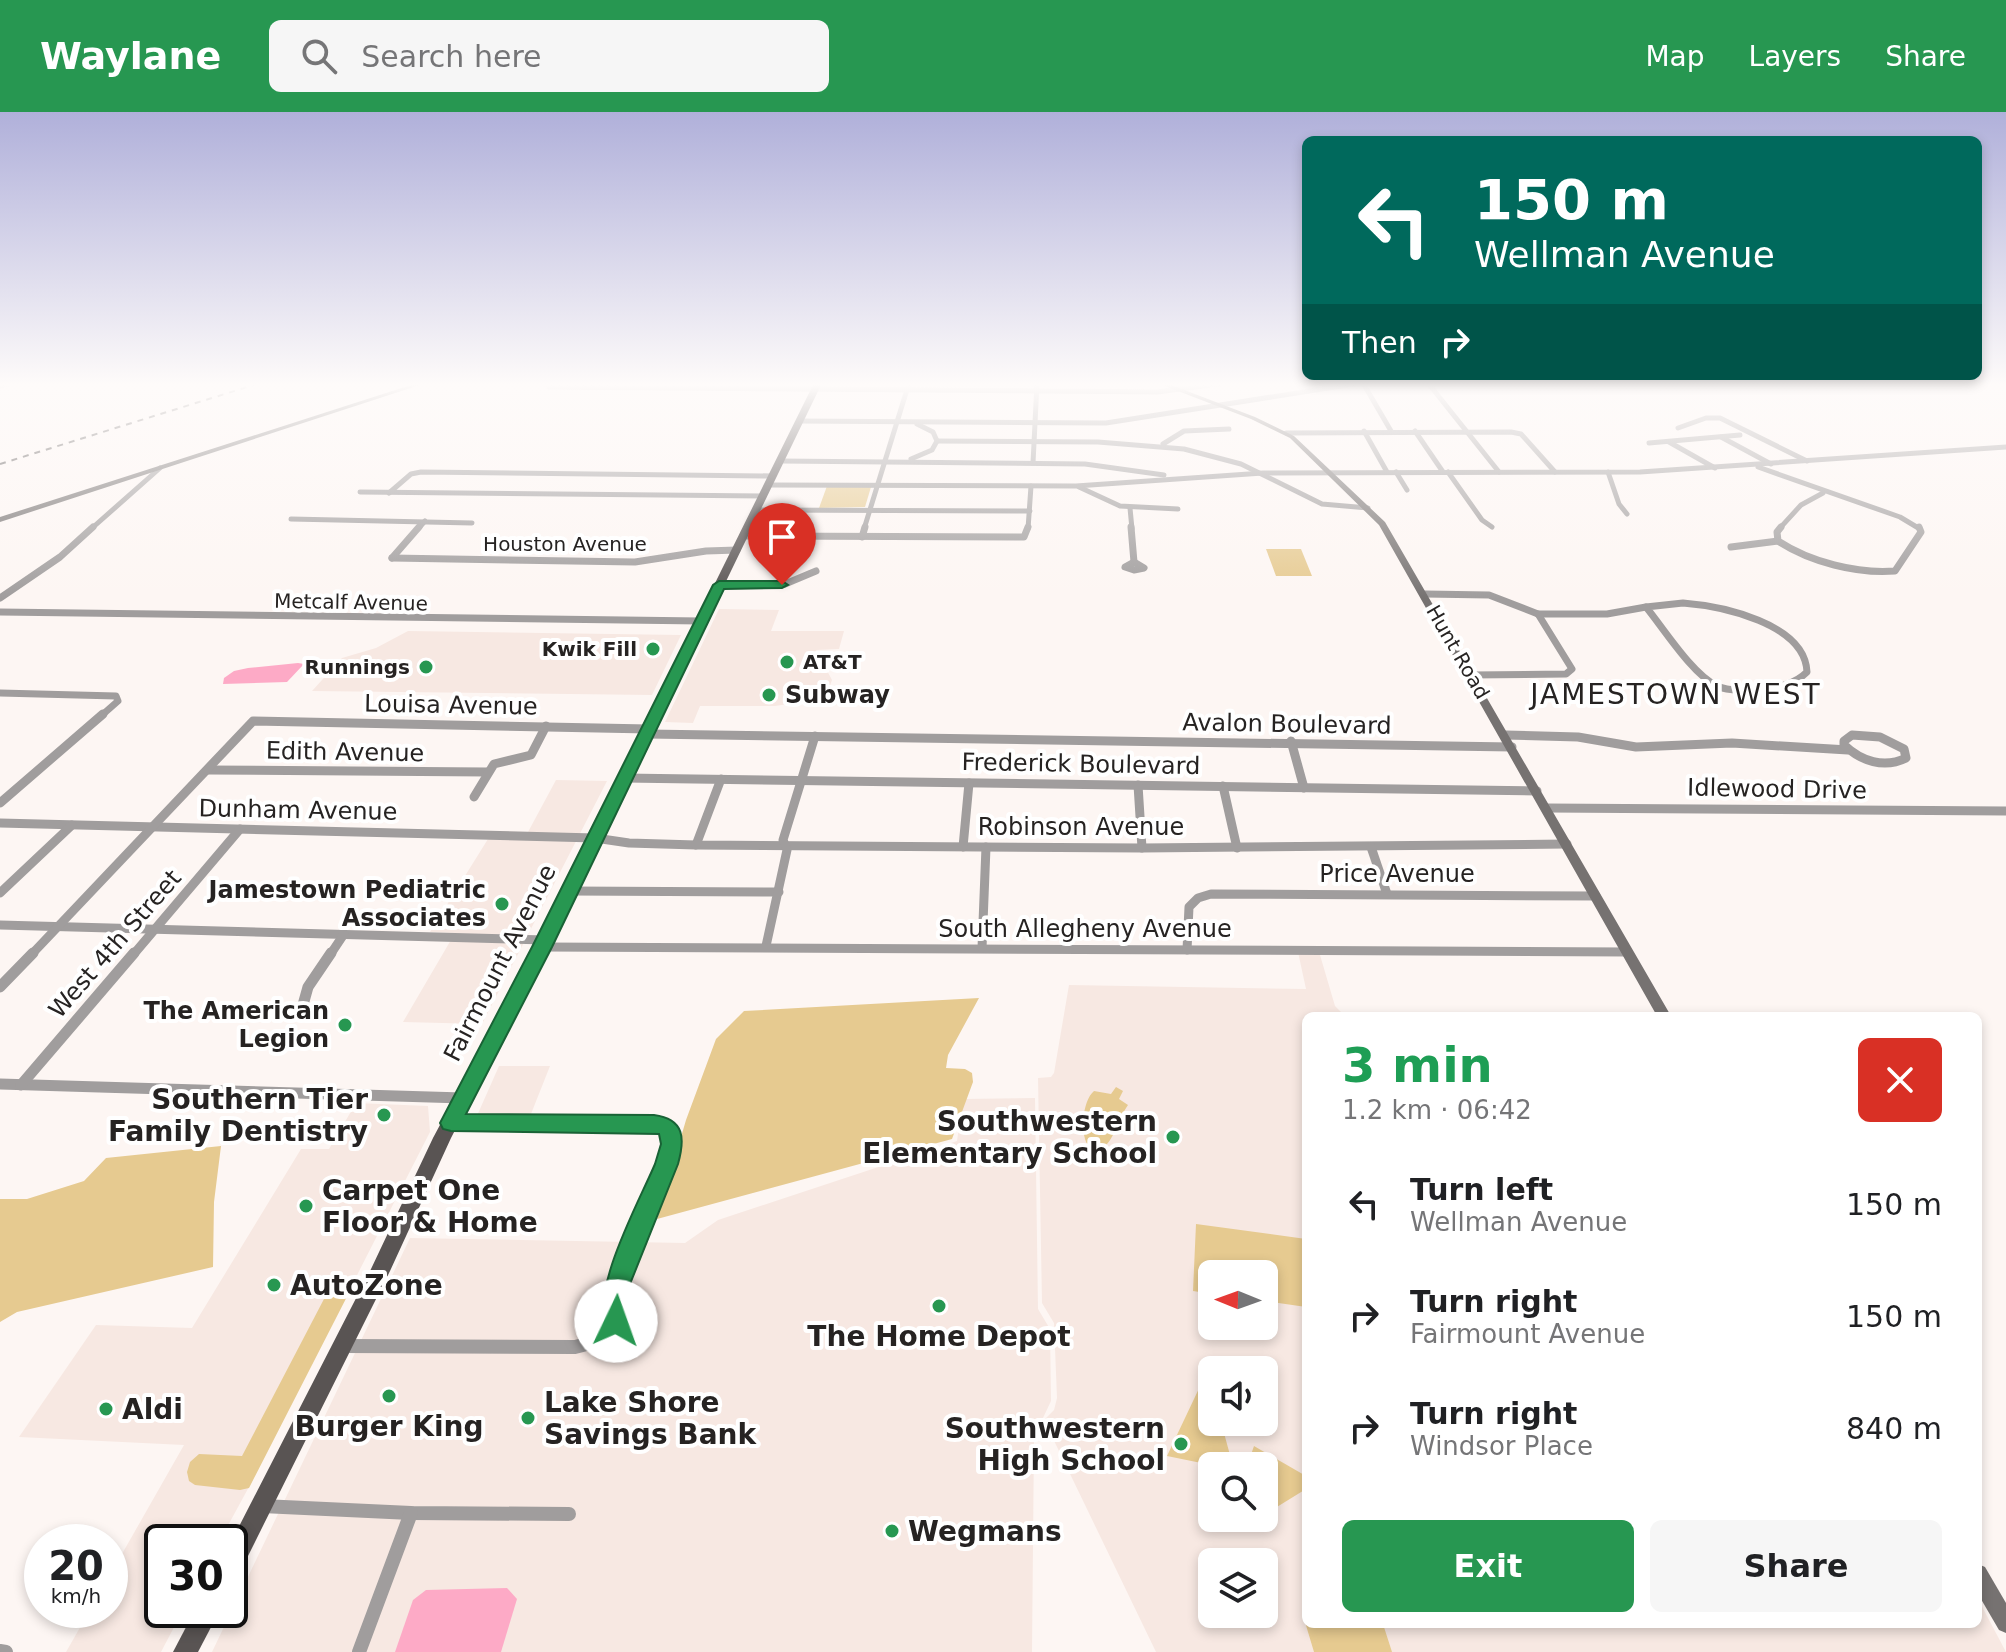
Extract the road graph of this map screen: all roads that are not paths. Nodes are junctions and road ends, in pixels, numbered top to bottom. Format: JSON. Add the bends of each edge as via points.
{"nodes":[{"id":1,"x":201,"y":455,"type":"edge"},
{"id":2,"x":784,"y":455,"type":"edge"},
{"id":3,"x":887,"y":455,"type":"edge"},
{"id":4,"x":920,"y":455,"type":"edge"},
{"id":5,"x":1033,"y":455,"type":"edge"},
{"id":6,"x":1207,"y":455,"type":"edge"},
{"id":7,"x":1219,"y":455,"type":"edge"},
{"id":8,"x":1311,"y":455,"type":"edge"},
{"id":9,"x":1377,"y":455,"type":"edge"},
{"id":10,"x":1433,"y":455,"type":"edge"},
{"id":11,"x":1485,"y":455,"type":"edge"},
{"id":12,"x":1539,"y":455,"type":"edge"},
{"id":13,"x":1692,"y":455,"type":"edge"},
{"id":14,"x":1754,"y":455,"type":"edge"},
{"id":15,"x":1795,"y":455,"type":"edge"},
{"id":16,"x":1894,"y":455,"type":"edge"},
{"id":17,"x":781,"y":461,"type":"junction"},
{"id":18,"x":1807,"y":461,"type":"junction"},
{"id":19,"x":885,"y":462,"type":"junction"},
{"id":20,"x":899,"y":462,"type":"junction"},
{"id":21,"x":1033,"y":463,"type":"junction"},
{"id":22,"x":1771,"y":464,"type":"junction"},
{"id":23,"x":1755,"y":465,"type":"junction"},
{"id":24,"x":160,"y":468,"type":"junction"},
{"id":25,"x":1715,"y":468,"type":"junction"},
{"id":26,"x":1331,"y":472,"type":"junction"},
{"id":27,"x":1387,"y":472,"type":"junction"},
{"id":28,"x":1396,"y":472,"type":"junction"},
{"id":29,"x":1446,"y":472,"type":"junction"},
{"id":30,"x":1499,"y":472,"type":"junction"},
{"id":31,"x":1555,"y":472,"type":"junction"},
{"id":32,"x":1608,"y":472,"type":"junction"},
{"id":33,"x":1263,"y":473,"type":"junction"},
{"id":34,"x":1271,"y":473,"type":"junction"},
{"id":35,"x":1176,"y":478,"type":"junction"},
{"id":36,"x":877,"y":485,"type":"junction"},
{"id":37,"x":1031,"y":486,"type":"junction"},
{"id":38,"x":1076,"y":486,"type":"junction"},
{"id":39,"x":1407,"y":490,"type":"dead end"},
{"id":40,"x":360,"y":492,"type":"dead end"},
{"id":41,"x":765,"y":492,"type":"junction"},
{"id":42,"x":389,"y":493,"type":"junction"},
{"id":43,"x":1823,"y":493,"type":"junction"},
{"id":44,"x":1366,"y":506,"type":"junction"},
{"id":45,"x":1130,"y":508,"type":"junction"},
{"id":46,"x":1178,"y":509,"type":"dead end"},
{"id":47,"x":869,"y":510,"type":"junction"},
{"id":48,"x":1030,"y":511,"type":"junction"},
{"id":49,"x":1627,"y":514,"type":"dead end"},
{"id":50,"x":291,"y":519,"type":"dead end"},
{"id":51,"x":0,"y":520,"type":"edge"},
{"id":52,"x":425,"y":521,"type":"junction"},
{"id":53,"x":472,"y":523,"type":"dead end"},
{"id":54,"x":1492,"y":527,"type":"dead end"},
{"id":55,"x":862,"y":537,"type":"junction"},
{"id":56,"x":1777,"y":538,"type":"junction"},
{"id":57,"x":740,"y":543,"type":"junction"},
{"id":58,"x":1731,"y":547,"type":"dead end"},
{"id":59,"x":1134,"y":562,"type":"dead end"},
{"id":60,"x":816,"y":571,"type":"dead end"},
{"id":61,"x":719,"y":585,"type":"junction"},
{"id":62,"x":1425,"y":594,"type":"junction"},
{"id":63,"x":0,"y":598,"type":"edge"},
{"id":64,"x":1646,"y":607,"type":"junction"},
{"id":65,"x":0,"y":612,"type":"edge"},
{"id":66,"x":1538,"y":614,"type":"junction"},
{"id":67,"x":701,"y":621,"type":"junction"},
{"id":68,"x":1471,"y":675,"type":"junction"},
{"id":69,"x":0,"y":693,"type":"edge"},
{"id":70,"x":546,"y":726,"type":"junction"},
{"id":71,"x":648,"y":731,"type":"junction"},
{"id":72,"x":815,"y":736,"type":"junction"},
{"id":73,"x":1291,"y":741,"type":"junction"},
{"id":74,"x":1508,"y":741,"type":"junction"},
{"id":75,"x":1848,"y":750,"type":"junction"},
{"id":76,"x":208,"y":770,"type":"junction"},
{"id":77,"x":484,"y":773,"type":"junction"},
{"id":78,"x":624,"y":778,"type":"junction"},
{"id":79,"x":721,"y":779,"type":"junction"},
{"id":80,"x":801,"y":780,"type":"junction"},
{"id":81,"x":969,"y":783,"type":"junction"},
{"id":82,"x":1138,"y":785,"type":"junction"},
{"id":83,"x":1223,"y":786,"type":"junction"},
{"id":84,"x":1304,"y":788,"type":"junction"},
{"id":85,"x":1537,"y":791,"type":"junction"},
{"id":86,"x":474,"y":797,"type":"dead end"},
{"id":87,"x":0,"y":803,"type":"edge"},
{"id":88,"x":1547,"y":808,"type":"junction"},
{"id":89,"x":2006,"y":811,"type":"edge"},
{"id":90,"x":0,"y":823,"type":"edge"},
{"id":91,"x":72,"y":825,"type":"junction"},
{"id":92,"x":152,"y":828,"type":"junction"},
{"id":93,"x":240,"y":829,"type":"junction"},
{"id":94,"x":595,"y":838,"type":"junction"},
{"id":95,"x":1567,"y":844,"type":"junction"},
{"id":96,"x":696,"y":845,"type":"junction"},
{"id":97,"x":786,"y":846,"type":"junction"},
{"id":98,"x":963,"y":847,"type":"junction"},
{"id":99,"x":986,"y":847,"type":"junction"},
{"id":100,"x":1371,"y":847,"type":"junction"},
{"id":101,"x":1142,"y":848,"type":"junction"},
{"id":102,"x":1237,"y":848,"type":"junction"},
{"id":103,"x":569,"y":891,"type":"junction"},
{"id":104,"x":779,"y":892,"type":"junction"},
{"id":105,"x":0,"y":893,"type":"edge"},
{"id":106,"x":1387,"y":894,"type":"junction"},
{"id":107,"x":1596,"y":896,"type":"junction"},
{"id":108,"x":0,"y":925,"type":"edge"},
{"id":109,"x":58,"y":926,"type":"junction"},
{"id":110,"x":155,"y":929,"type":"junction"},
{"id":111,"x":344,"y":934,"type":"junction"},
{"id":112,"x":544,"y":943,"type":"junction"},
{"id":113,"x":766,"y":946,"type":"junction"},
{"id":114,"x":982,"y":948,"type":"junction"},
{"id":115,"x":1187,"y":950,"type":"junction"},
{"id":116,"x":1627,"y":952,"type":"junction"},
{"id":117,"x":0,"y":987,"type":"edge"},
{"id":118,"x":1662,"y":1012,"type":"edge"},
{"id":119,"x":306,"y":1016,"type":"dead end"},
{"id":120,"x":0,"y":1084,"type":"edge"},
{"id":121,"x":21,"y":1085,"type":"junction"},
{"id":122,"x":463,"y":1098,"type":"junction"},
{"id":123,"x":451,"y":1123,"type":"junction"},
{"id":124,"x":340,"y":1346,"type":"junction"},
{"id":125,"x":262,"y":1506,"type":"junction"},
{"id":126,"x":411,"y":1513,"type":"junction"},
{"id":127,"x":569,"y":1514,"type":"dead end"},
{"id":128,"x":248,"y":1533,"type":"edge"},
{"id":129,"x":1982,"y":1581,"type":"edge"},
{"id":130,"x":2006,"y":1623,"type":"edge"},
{"id":131,"x":198,"y":1628,"type":"edge"},
{"id":132,"x":185,"y":1652,"type":"edge"},
{"id":133,"x":359,"y":1652,"type":"edge"}],
"edges":[{"from":1,"to":24,"type":"street"},
{"from":2,"to":17,"type":"main road","name":"Fairmount Avenue"},
{"from":3,"to":19,"type":"street"},
{"from":4,"to":20,"type":"street"},
{"from":5,"to":21,"type":"street"},
{"from":6,"to":33,"type":"street"},
{"from":7,"to":34,"type":"street"},
{"from":8,"to":26,"type":"street","name":"Hunt Road"},
{"from":9,"to":27,"type":"street"},
{"from":10,"to":29,"type":"street"},
{"from":11,"to":30,"type":"street"},
{"from":12,"to":31,"type":"street"},
{"from":13,"to":25,"type":"street"},
{"from":14,"to":22,"type":"street"},
{"from":15,"to":18,"type":"street"},
{"from":16,"to":18,"type":"street"},
{"from":17,"to":19,"type":"street"},
{"from":17,"to":41,"type":"main road","name":"Fairmount Avenue"},
{"from":18,"to":22,"type":"street"},
{"from":19,"to":20,"type":"street"},
{"from":19,"to":36,"type":"street"},
{"from":20,"to":21,"type":"street"},
{"from":21,"to":35,"type":"street","via":[[1104,465]]},
{"from":22,"to":23,"type":"street"},
{"from":23,"to":25,"type":"street"},
{"from":23,"to":43,"type":"street"},
{"from":24,"to":51,"type":"street"},
{"from":24,"to":63,"type":"street","via":[[60,557]]},
{"from":25,"to":32,"type":"street"},
{"from":26,"to":27,"type":"street"},
{"from":26,"to":34,"type":"street"},
{"from":26,"to":44,"type":"street","name":"Hunt Road"},
{"from":27,"to":28,"type":"street"},
{"from":28,"to":29,"type":"street"},
{"from":28,"to":39,"type":"street"},
{"from":29,"to":30,"type":"street"},
{"from":29,"to":54,"type":"street"},
{"from":30,"to":31,"type":"street"},
{"from":31,"to":32,"type":"street"},
{"from":32,"to":49,"type":"street"},
{"from":33,"to":34,"type":"street"},
{"from":33,"to":35,"type":"street"},
{"from":33,"to":44,"type":"street","via":[[1322,504]]},
{"from":34,"to":44,"type":"street","via":[[1324,501]]},
{"from":35,"to":38,"type":"street"},
{"from":36,"to":37,"type":"street"},
{"from":36,"to":41,"type":"street"},
{"from":36,"to":47,"type":"street"},
{"from":37,"to":38,"type":"street"},
{"from":37,"to":48,"type":"street"},
{"from":38,"to":45,"type":"street"},
{"from":40,"to":42,"type":"street"},
{"from":41,"to":42,"type":"street"},
{"from":41,"to":42,"type":"street","via":[[415,473]]},
{"from":41,"to":47,"type":"street"},
{"from":41,"to":57,"type":"main road","name":"Fairmount Avenue"},
{"from":43,"to":56,"type":"street","via":[[1801,505]]},
{"from":43,"to":56,"type":"street","via":[[1919,526],[1921,532],[1895,571],[1797,552]]},
{"from":44,"to":62,"type":"street","name":"Hunt Road","via":[[1389,532]]},
{"from":45,"to":46,"type":"street"},
{"from":45,"to":59,"type":"street"},
{"from":47,"to":48,"type":"street"},
{"from":47,"to":55,"type":"street"},
{"from":48,"to":55,"type":"street","name":"Houston Avenue","via":[[1025,537]]},
{"from":50,"to":52,"type":"street"},
{"from":52,"to":53,"type":"street"},
{"from":52,"to":57,"type":"street","name":"Houston Avenue","via":[[392,558],[635,562]]},
{"from":55,"to":57,"type":"street","name":"Houston Avenue"},
{"from":56,"to":58,"type":"street"},
{"from":57,"to":61,"type":"main road","name":"Fairmount Avenue"},
{"from":60,"to":61,"type":"street","via":[[785,584]]},
{"from":61,"to":67,"type":"main road","name":"Fairmount Avenue"},
{"from":62,"to":66,"type":"street","via":[[1489,595]]},
{"from":62,"to":68,"type":"street","name":"Hunt Road"},
{"from":64,"to":64,"type":"street","via":[[1703,604],[1754,616],[1802,652],[1807,672],[1771,688],[1715,685]]},
{"from":64,"to":66,"type":"street","via":[[1607,614]]},
{"from":65,"to":67,"type":"street","name":"Metcalf Avenue"},
{"from":66,"to":68,"type":"street","via":[[1572,671]]},
{"from":67,"to":71,"type":"main road","name":"Fairmount Avenue"},
{"from":68,"to":74,"type":"street","name":"Hunt Road"},
{"from":69,"to":87,"type":"street","via":[[117,697],[114,706]]},
{"from":70,"to":71,"type":"street","name":"Louisa Avenue"},
{"from":70,"to":76,"type":"street","name":"Louisa Avenue","via":[[253,721]]},
{"from":70,"to":77,"type":"street","via":[[531,755],[494,764]]},
{"from":71,"to":72,"type":"street","name":"Avalon Boulevard"},
{"from":71,"to":78,"type":"main road","name":"Fairmount Avenue"},
{"from":72,"to":73,"type":"street","name":"Avalon Boulevard"},
{"from":72,"to":80,"type":"street"},
{"from":73,"to":74,"type":"street","name":"Avalon Boulevard"},
{"from":73,"to":84,"type":"street"},
{"from":74,"to":75,"type":"street","name":"Avalon Boulevard","via":[[1578,737],[1636,747],[1732,743]]},
{"from":74,"to":85,"type":"street","name":"Hunt Road"},
{"from":75,"to":75,"type":"street","name":"Avalon Boulevard","via":[[1885,763],[1902,762],[1907,754],[1870,735],[1846,737]]},
{"from":76,"to":77,"type":"street","name":"Edith Avenue"},
{"from":76,"to":92,"type":"street"},
{"from":77,"to":86,"type":"street"},
{"from":78,"to":79,"type":"street","name":"Frederick Boulevard"},
{"from":78,"to":94,"type":"main road","name":"Fairmount Avenue"},
{"from":79,"to":80,"type":"street","name":"Frederick Boulevard"},
{"from":79,"to":96,"type":"street"},
{"from":80,"to":81,"type":"street","name":"Frederick Boulevard"},
{"from":80,"to":97,"type":"street","via":[[783,840]]},
{"from":81,"to":82,"type":"street","name":"Frederick Boulevard"},
{"from":81,"to":98,"type":"street"},
{"from":82,"to":83,"type":"street","name":"Frederick Boulevard"},
{"from":82,"to":101,"type":"street"},
{"from":83,"to":84,"type":"street","name":"Frederick Boulevard"},
{"from":83,"to":102,"type":"street"},
{"from":84,"to":85,"type":"street","name":"Frederick Boulevard"},
{"from":85,"to":88,"type":"street","name":"Hunt Road"},
{"from":88,"to":89,"type":"street","name":"Idlewood Drive"},
{"from":88,"to":95,"type":"street","name":"Hunt Road"},
{"from":90,"to":91,"type":"street","name":"Dunham Avenue"},
{"from":91,"to":92,"type":"street","name":"Dunham Avenue"},
{"from":91,"to":105,"type":"street"},
{"from":92,"to":93,"type":"street","name":"Dunham Avenue"},
{"from":92,"to":109,"type":"street"},
{"from":93,"to":94,"type":"street","name":"Dunham Avenue"},
{"from":93,"to":110,"type":"street","name":"West 4th Street"},
{"from":94,"to":96,"type":"street","name":"Robinson Avenue"},
{"from":94,"to":103,"type":"main road","name":"Fairmount Avenue"},
{"from":95,"to":100,"type":"street","name":"Robinson Avenue"},
{"from":95,"to":107,"type":"street","name":"Hunt Road"},
{"from":96,"to":97,"type":"street","name":"Robinson Avenue"},
{"from":97,"to":98,"type":"street","name":"Robinson Avenue"},
{"from":97,"to":104,"type":"street"},
{"from":98,"to":99,"type":"street","name":"Robinson Avenue"},
{"from":99,"to":101,"type":"street","name":"Robinson Avenue"},
{"from":99,"to":114,"type":"street"},
{"from":100,"to":102,"type":"street","name":"Robinson Avenue"},
{"from":100,"to":106,"type":"street"},
{"from":101,"to":102,"type":"street","name":"Robinson Avenue"},
{"from":103,"to":104,"type":"street"},
{"from":103,"to":112,"type":"main road","name":"Fairmount Avenue"},
{"from":104,"to":113,"type":"street"},
{"from":106,"to":107,"type":"street","name":"Price Avenue"},
{"from":106,"to":115,"type":"street","name":"Price Avenue","via":[[1230,893],[1198,898],[1187,916]]},
{"from":107,"to":116,"type":"street","name":"Hunt Road"},
{"from":108,"to":109,"type":"street","name":"South Allegheny Avenue"},
{"from":109,"to":110,"type":"street","name":"South Allegheny Avenue"},
{"from":109,"to":117,"type":"street"},
{"from":110,"to":111,"type":"street","name":"South Allegheny Avenue"},
{"from":110,"to":121,"type":"street","name":"West 4th Street"},
{"from":111,"to":112,"type":"street","name":"South Allegheny Avenue"},
{"from":111,"to":119,"type":"street","via":[[303,997],[301,1012]]},
{"from":112,"to":113,"type":"street","name":"South Allegheny Avenue"},
{"from":112,"to":122,"type":"main road","name":"Fairmount Avenue"},
{"from":113,"to":114,"type":"street","name":"South Allegheny Avenue"},
{"from":114,"to":115,"type":"street","name":"South Allegheny Avenue"},
{"from":115,"to":116,"type":"street","name":"South Allegheny Avenue"},
{"from":116,"to":118,"type":"street","name":"Hunt Road"},
{"from":120,"to":121,"type":"street"},
{"from":121,"to":122,"type":"street"},
{"from":122,"to":123,"type":"main road","name":"Fairmount Avenue"},
{"from":123,"to":124,"type":"main road","name":"Fairmount Avenue"},
{"from":123,"to":124,"type":"street","via":[[654,1124],[670,1130],[666,1164],[617,1284],[616,1321],[604,1338],[575,1347]]},
{"from":124,"to":125,"type":"main road","name":"Fairmount Avenue"},
{"from":125,"to":126,"type":"street"},
{"from":125,"to":128,"type":"main road","name":"Fairmount Avenue"},
{"from":126,"to":127,"type":"street"},
{"from":126,"to":133,"type":"street"},
{"from":129,"to":130,"type":"street"},
{"from":131,"to":132,"type":"main road"}]}
